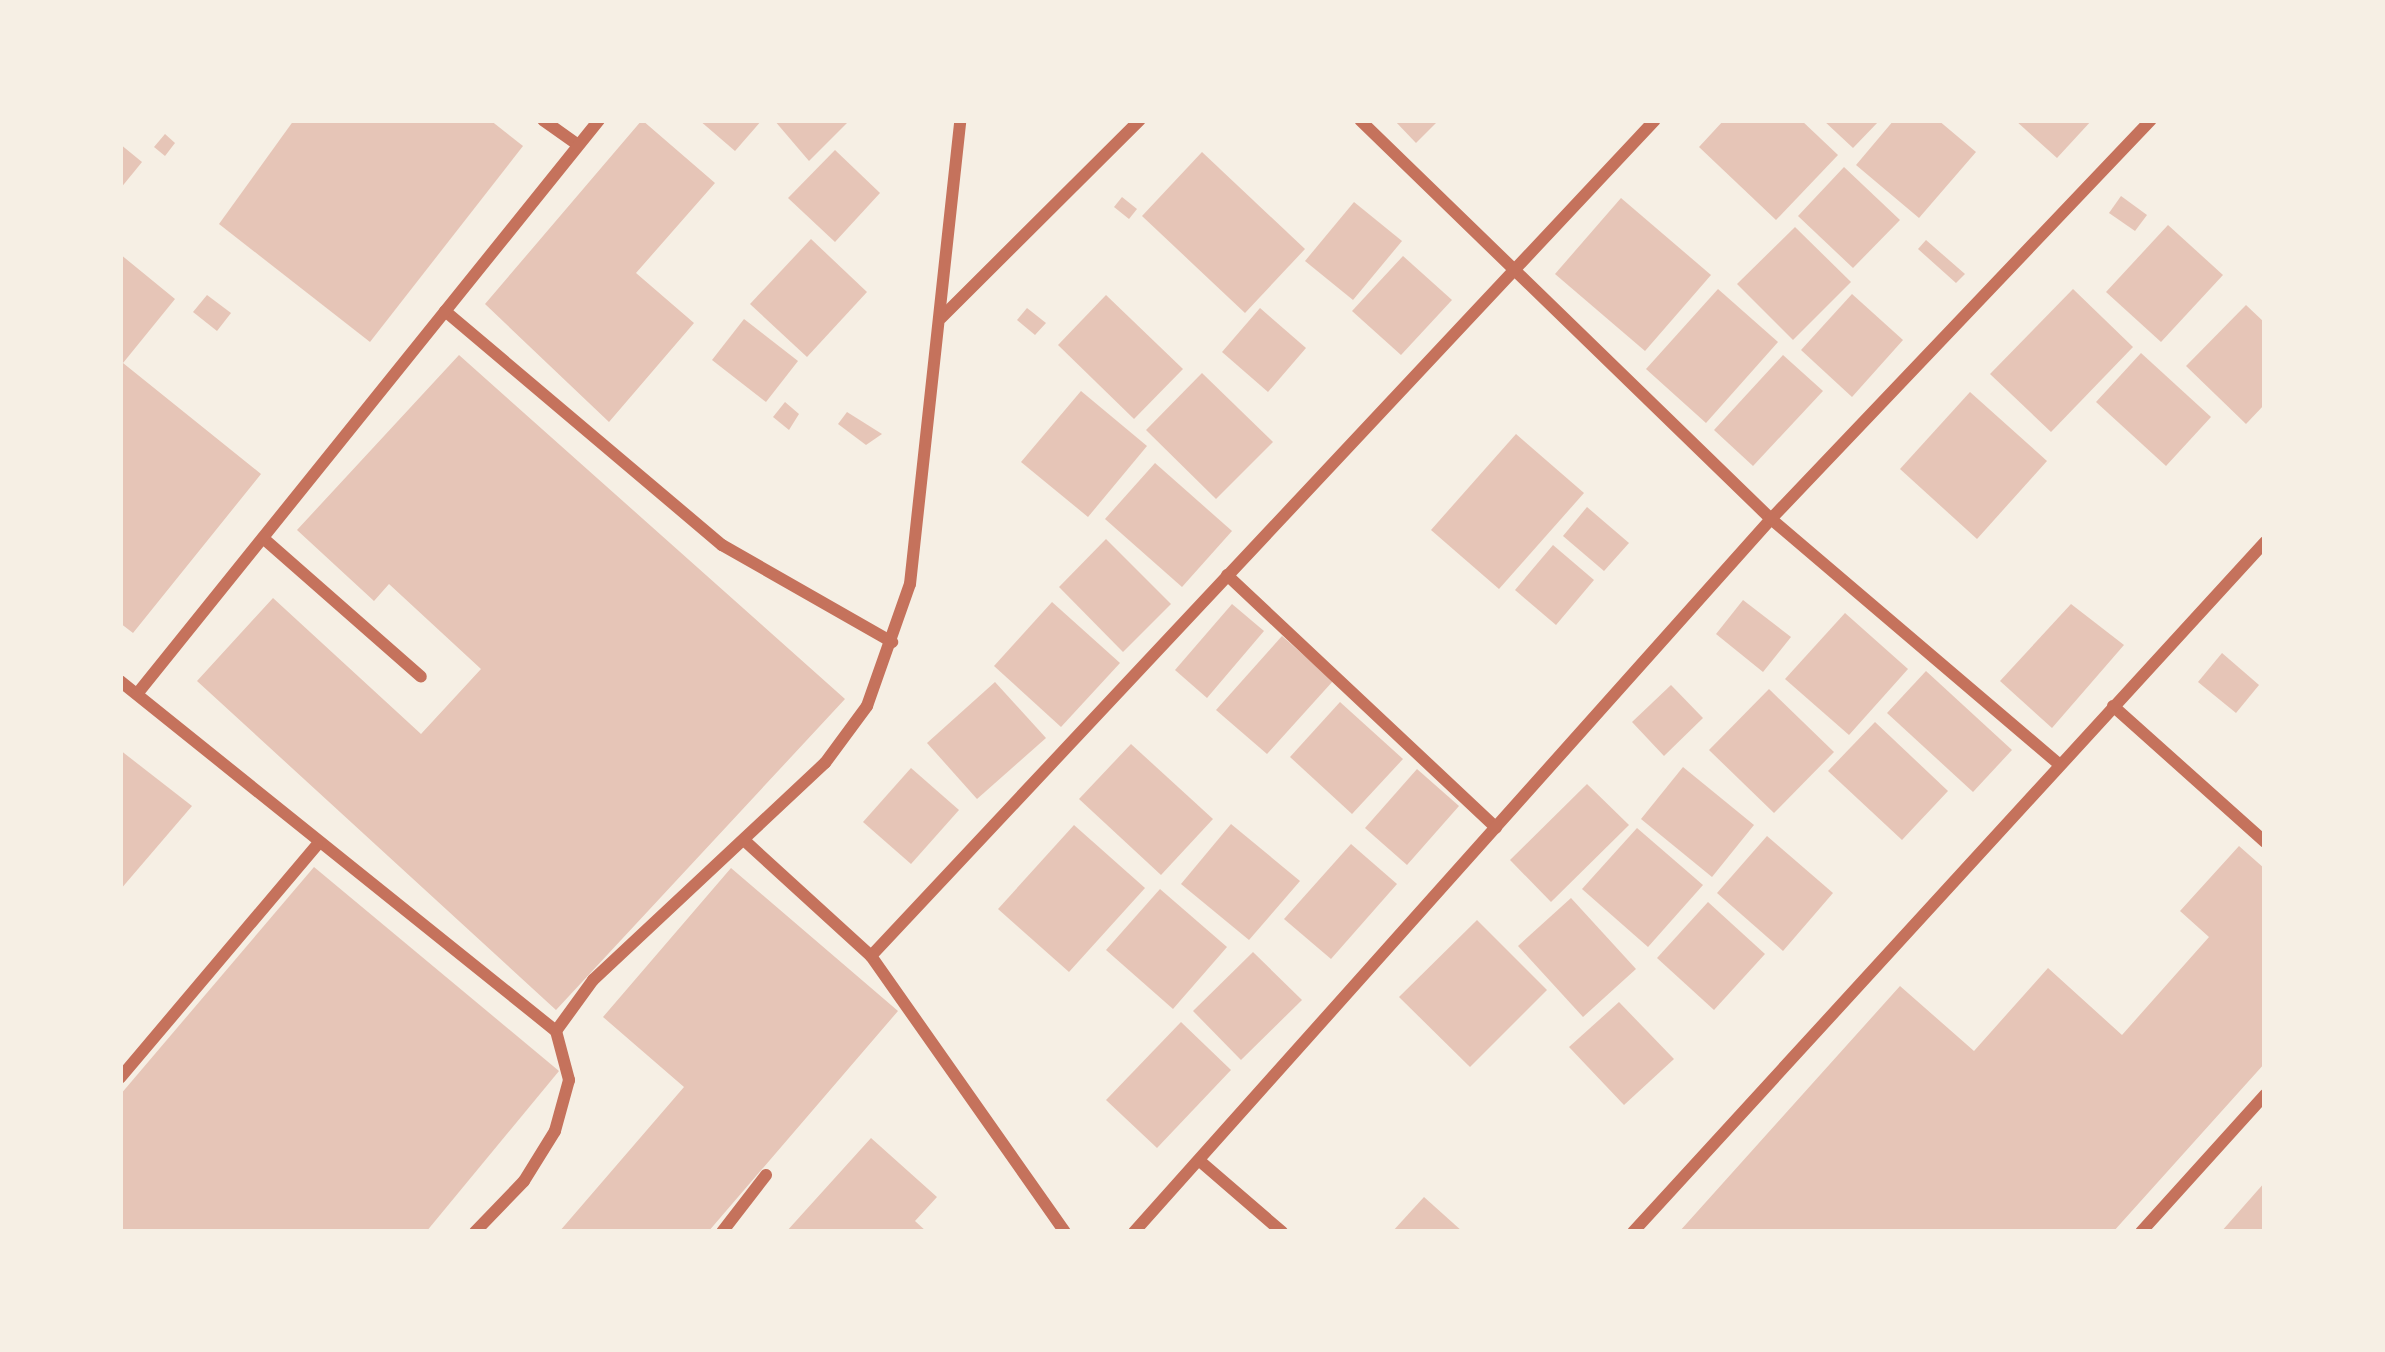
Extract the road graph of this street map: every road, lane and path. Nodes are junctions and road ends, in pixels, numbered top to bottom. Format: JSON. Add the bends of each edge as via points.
{"nodes":[{"id":1,"x":543,"y":120,"type":"edge"},
{"id":2,"x":599,"y":120,"type":"edge"},
{"id":3,"x":960,"y":120,"type":"edge"},
{"id":4,"x":1140,"y":120,"type":"edge"},
{"id":5,"x":1360,"y":120,"type":"edge"},
{"id":6,"x":1655,"y":120,"type":"edge"},
{"id":7,"x":2151,"y":120,"type":"edge"},
{"id":8,"x":578,"y":145,"type":"junction"},
{"id":9,"x":1517,"y":273,"type":"junction"},
{"id":10,"x":445,"y":310,"type":"junction"},
{"id":11,"x":939,"y":320,"type":"junction"},
{"id":12,"x":1771,"y":519,"type":"junction"},
{"id":13,"x":263,"y":538,"type":"junction"},
{"id":14,"x":2265,"y":542,"type":"edge"},
{"id":15,"x":1227,"y":575,"type":"junction"},
{"id":16,"x":892,"y":642,"type":"junction"},
{"id":17,"x":421,"y":677,"type":"dead end"},
{"id":18,"x":120,"y":681,"type":"edge"},
{"id":19,"x":136,"y":694,"type":"junction"},
{"id":20,"x":2113,"y":706,"type":"junction"},
{"id":21,"x":2059,"y":764,"type":"junction"},
{"id":22,"x":1496,"y":828,"type":"junction"},
{"id":23,"x":745,"y":841,"type":"junction"},
{"id":24,"x":2265,"y":842,"type":"edge"},
{"id":25,"x":316,"y":845,"type":"junction"},
{"id":26,"x":872,"y":956,"type":"junction"},
{"id":27,"x":556,"y":1031,"type":"junction"},
{"id":28,"x":120,"y":1078,"type":"edge"},
{"id":29,"x":2265,"y":1095,"type":"edge"},
{"id":30,"x":1201,"y":1162,"type":"junction"},
{"id":31,"x":766,"y":1175,"type":"dead end"},
{"id":32,"x":475,"y":1232,"type":"edge"},
{"id":33,"x":722,"y":1232,"type":"edge"},
{"id":34,"x":1065,"y":1232,"type":"edge"},
{"id":35,"x":1134,"y":1232,"type":"edge"},
{"id":36,"x":1282,"y":1232,"type":"edge"},
{"id":37,"x":1633,"y":1232,"type":"edge"},
{"id":38,"x":2141,"y":1232,"type":"edge"}],
"edges":[{"from":1,"to":8,"type":"street"},
{"from":2,"to":8,"type":"street"},
{"from":3,"to":11,"type":"street"},
{"from":4,"to":11,"type":"street"},
{"from":5,"to":9,"type":"street"},
{"from":6,"to":9,"type":"street"},
{"from":7,"to":12,"type":"street"},
{"from":8,"to":10,"type":"street"},
{"from":9,"to":12,"type":"street"},
{"from":9,"to":15,"type":"street"},
{"from":10,"to":13,"type":"street"},
{"from":10,"to":16,"type":"street","via":[[722,545]]},
{"from":11,"to":16,"type":"street","via":[[910,584]]},
{"from":12,"to":21,"type":"street"},
{"from":12,"to":22,"type":"street"},
{"from":13,"to":17,"type":"street"},
{"from":13,"to":19,"type":"street"},
{"from":14,"to":20,"type":"street"},
{"from":15,"to":22,"type":"street"},
{"from":15,"to":26,"type":"street"},
{"from":16,"to":23,"type":"street","via":[[867,706],[825,763]]},
{"from":18,"to":19,"type":"street"},
{"from":19,"to":25,"type":"street"},
{"from":20,"to":21,"type":"street"},
{"from":20,"to":24,"type":"street"},
{"from":21,"to":37,"type":"street"},
{"from":22,"to":30,"type":"street"},
{"from":23,"to":26,"type":"street"},
{"from":23,"to":27,"type":"street","via":[[593,980]]},
{"from":25,"to":27,"type":"street"},
{"from":25,"to":28,"type":"street"},
{"from":26,"to":34,"type":"street"},
{"from":27,"to":32,"type":"street","via":[[569,1080],[555,1131],[524,1181]]},
{"from":29,"to":38,"type":"street"},
{"from":30,"to":35,"type":"street"},
{"from":30,"to":36,"type":"street"},
{"from":31,"to":33,"type":"street"}]}
